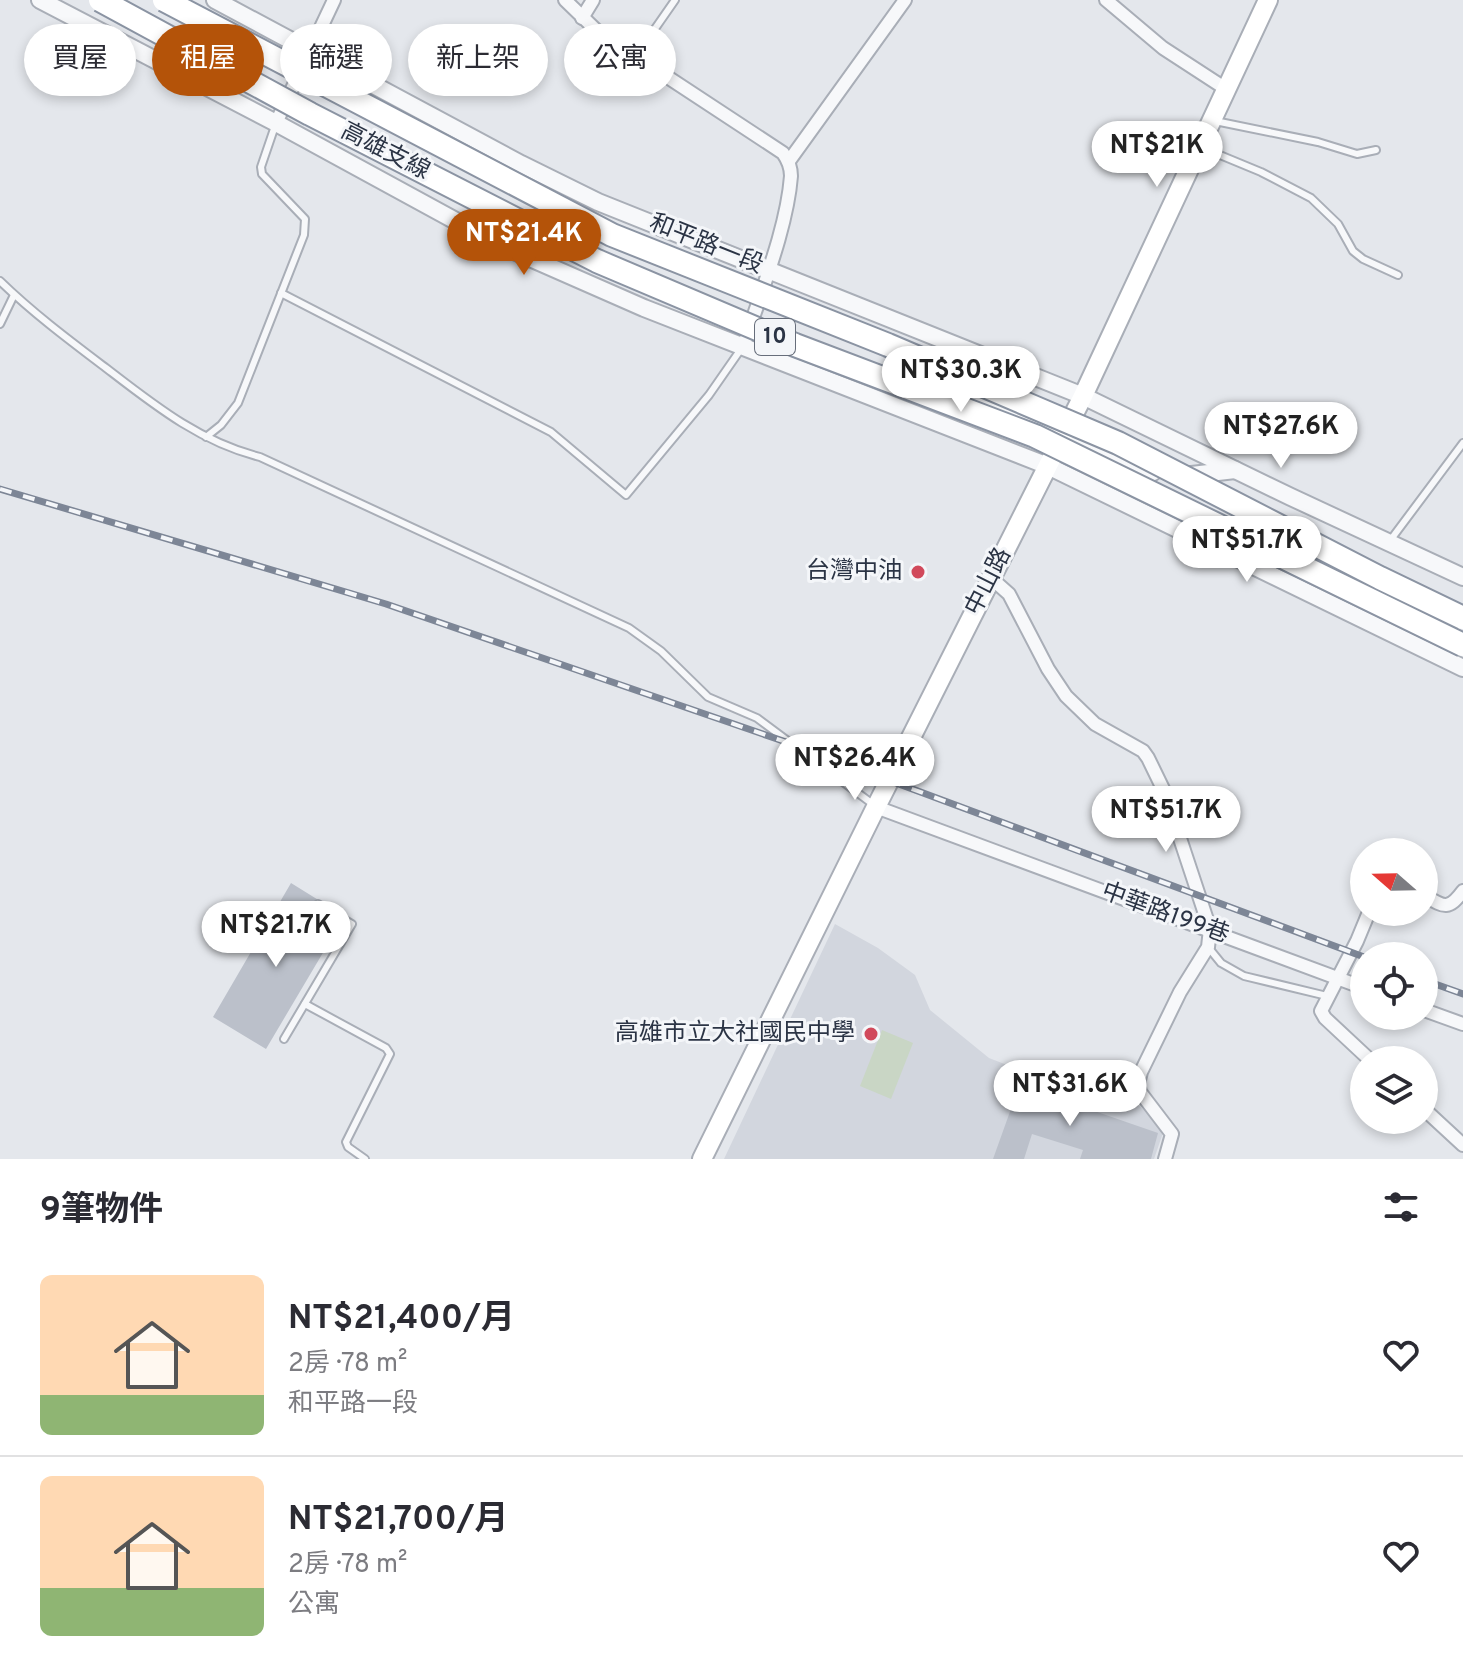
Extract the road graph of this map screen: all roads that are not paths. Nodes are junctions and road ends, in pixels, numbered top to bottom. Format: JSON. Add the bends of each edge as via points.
{"nodes":[{"id":1,"x":40,"y":0,"type":"edge"},
{"id":2,"x":100,"y":0,"type":"edge"},
{"id":3,"x":164,"y":0,"type":"edge"},
{"id":4,"x":215,"y":0,"type":"edge"},
{"id":5,"x":334,"y":0,"type":"edge"},
{"id":6,"x":565,"y":0,"type":"edge"},
{"id":7,"x":593,"y":0,"type":"edge"},
{"id":8,"x":675,"y":0,"type":"edge"},
{"id":9,"x":905,"y":0,"type":"edge"},
{"id":10,"x":1106,"y":0,"type":"edge"},
{"id":11,"x":1268,"y":0,"type":"edge"},
{"id":12,"x":582,"y":18,"type":"junction"},
{"id":13,"x":322,"y":24,"type":"edge"},
{"id":14,"x":591,"y":24,"type":"edge"},
{"id":15,"x":658,"y":24,"type":"edge"},
{"id":16,"x":280,"y":34,"type":"edge"},
{"id":17,"x":676,"y":82,"type":"edge"},
{"id":18,"x":1226,"y":89,"type":"junction"},
{"id":19,"x":392,"y":93,"type":"edge"},
{"id":20,"x":289,"y":96,"type":"edge"},
{"id":21,"x":1212,"y":120,"type":"junction"},
{"id":22,"x":276,"y":123,"type":"junction"},
{"id":23,"x":1199,"y":147,"type":"junction"},
{"id":24,"x":1376,"y":150,"type":"dead end"},
{"id":25,"x":789,"y":161,"type":"junction"},
{"id":26,"x":767,"y":270,"type":"junction"},
{"id":27,"x":1398,"y":275,"type":"dead end"},
{"id":28,"x":0,"y":281,"type":"edge"},
{"id":29,"x":281,"y":293,"type":"junction"},
{"id":30,"x":14,"y":295,"type":"junction"},
{"id":31,"x":0,"y":324,"type":"edge"},
{"id":32,"x":744,"y":345,"type":"junction"},
{"id":33,"x":858,"y":391,"type":"junction"},
{"id":34,"x":1083,"y":396,"type":"junction"},
{"id":35,"x":1064,"y":434,"type":"junction"},
{"id":36,"x":206,"y":437,"type":"junction"},
{"id":37,"x":1463,"y":443,"type":"edge"},
{"id":38,"x":1048,"y":466,"type":"junction"},
{"id":39,"x":1237,"y":470,"type":"junction"},
{"id":40,"x":1389,"y":542,"type":"junction"},
{"id":41,"x":1463,"y":577,"type":"edge"},
{"id":42,"x":991,"y":578,"type":"junction"},
{"id":43,"x":1463,"y":618,"type":"edge"},
{"id":44,"x":1463,"y":645,"type":"edge"},
{"id":45,"x":1463,"y":668,"type":"edge"},
{"id":46,"x":876,"y":807,"type":"junction"},
{"id":47,"x":1463,"y":891,"type":"edge"},
{"id":48,"x":318,"y":904,"type":"dead end"},
{"id":49,"x":1438,"y":904,"type":"edge"},
{"id":50,"x":1362,"y":926,"type":"edge"},
{"id":51,"x":1210,"y":931,"type":"junction"},
{"id":52,"x":1208,"y":947,"type":"junction"},
{"id":53,"x":1338,"y":978,"type":"junction"},
{"id":54,"x":1350,"y":983,"type":"edge"},
{"id":55,"x":1328,"y":996,"type":"junction"},
{"id":56,"x":305,"y":1004,"type":"junction"},
{"id":57,"x":1438,"y":1015,"type":"edge"},
{"id":58,"x":1463,"y":1024,"type":"edge"},
{"id":59,"x":284,"y":1039,"type":"dead end"},
{"id":60,"x":1355,"y":1046,"type":"edge"},
{"id":61,"x":1438,"y":1122,"type":"edge"},
{"id":62,"x":1463,"y":1145,"type":"edge"},
{"id":63,"x":365,"y":1159,"type":"edge"},
{"id":64,"x":702,"y":1159,"type":"edge"},
{"id":65,"x":1165,"y":1159,"type":"edge"}],
"edges":[{"from":1,"to":22,"type":"street"},
{"from":2,"to":44,"type":"highway","name":"高雄支線","number":"10","bridge":true,"via":[[597,261],[795,345],[1035,436]]},
{"from":3,"to":43,"type":"highway","name":"高雄支線","number":"10","bridge":true,"via":[[612,235],[1118,443]]},
{"from":4,"to":16,"type":"street","name":"和平路一段"},
{"from":5,"to":13,"type":"street"},
{"from":6,"to":12,"type":"street"},
{"from":7,"to":12,"type":"street"},
{"from":8,"to":15,"type":"lane"},
{"from":9,"to":25,"type":"street"},
{"from":10,"to":18,"type":"street","via":[[1163,48]]},
{"from":11,"to":18,"type":"main road","name":"中山路"},
{"from":12,"to":14,"type":"street"},
{"from":17,"to":25,"type":"street"},
{"from":18,"to":21,"type":"main road","name":"中山路"},
{"from":19,"to":26,"type":"street","name":"和平路一段","via":[[585,195]]},
{"from":20,"to":22,"type":"street"},
{"from":21,"to":23,"type":"main road","name":"中山路"},
{"from":21,"to":24,"type":"lane","via":[[1357,154]]},
{"from":22,"to":29,"type":"lane","via":[[262,174],[305,224]]},
{"from":22,"to":32,"type":"street","via":[[498,244]]},
{"from":23,"to":27,"type":"lane","via":[[1311,198],[1338,224],[1353,251]]},
{"from":23,"to":34,"type":"main road","name":"中山路"},
{"from":25,"to":26,"type":"street","via":[[786,202]]},
{"from":26,"to":32,"type":"street"},
{"from":26,"to":34,"type":"street","name":"和平路一段"},
{"from":28,"to":30,"type":"lane"},
{"from":29,"to":32,"type":"lane","via":[[551,432],[626,495]]},
{"from":29,"to":36,"type":"lane","via":[[238,403]]},
{"from":30,"to":31,"type":"lane"},
{"from":30,"to":36,"type":"lane","via":[[176,421]]},
{"from":32,"to":33,"type":"street"},
{"from":33,"to":35,"type":"street","via":[[918,375]]},
{"from":33,"to":38,"type":"street"},
{"from":34,"to":35,"type":"main road","name":"中山路"},
{"from":34,"to":39,"type":"street","name":"和平路一段"},
{"from":35,"to":38,"type":"main road","name":"中山路"},
{"from":35,"to":39,"type":"street","via":[[1168,478]]},
{"from":36,"to":46,"type":"lane","via":[[629,628],[708,697],[757,718]]},
{"from":37,"to":40,"type":"lane"},
{"from":38,"to":42,"type":"main road","name":"中山路"},
{"from":38,"to":45,"type":"street"},
{"from":39,"to":40,"type":"street","name":"和平路一段"},
{"from":40,"to":41,"type":"street","name":"和平路一段"},
{"from":42,"to":46,"type":"main road","name":"中山路"},
{"from":42,"to":51,"type":"street","via":[[1009,594],[1066,696],[1095,724],[1148,758],[1165,793]]},
{"from":46,"to":51,"type":"street","name":"中華路199巷"},
{"from":46,"to":64,"type":"main road","name":"中山路"},
{"from":47,"to":49,"type":"street","via":[[1453,903]]},
{"from":48,"to":56,"type":"lane","via":[[352,924]]},
{"from":50,"to":53,"type":"street"},
{"from":51,"to":52,"type":"street"},
{"from":51,"to":53,"type":"street","name":"中華路199巷"},
{"from":52,"to":55,"type":"lane","via":[[1221,963],[1244,976]]},
{"from":52,"to":65,"type":"street","via":[[1180,992],[1138,1084],[1172,1134]]},
{"from":53,"to":54,"type":"street","name":"中華路199巷"},
{"from":53,"to":55,"type":"street"},
{"from":55,"to":60,"type":"street","via":[[1321,1011]]},
{"from":56,"to":59,"type":"lane"},
{"from":56,"to":63,"type":"lane","via":[[390,1054],[346,1142]]},
{"from":57,"to":58,"type":"street"},
{"from":61,"to":62,"type":"street"}]}
